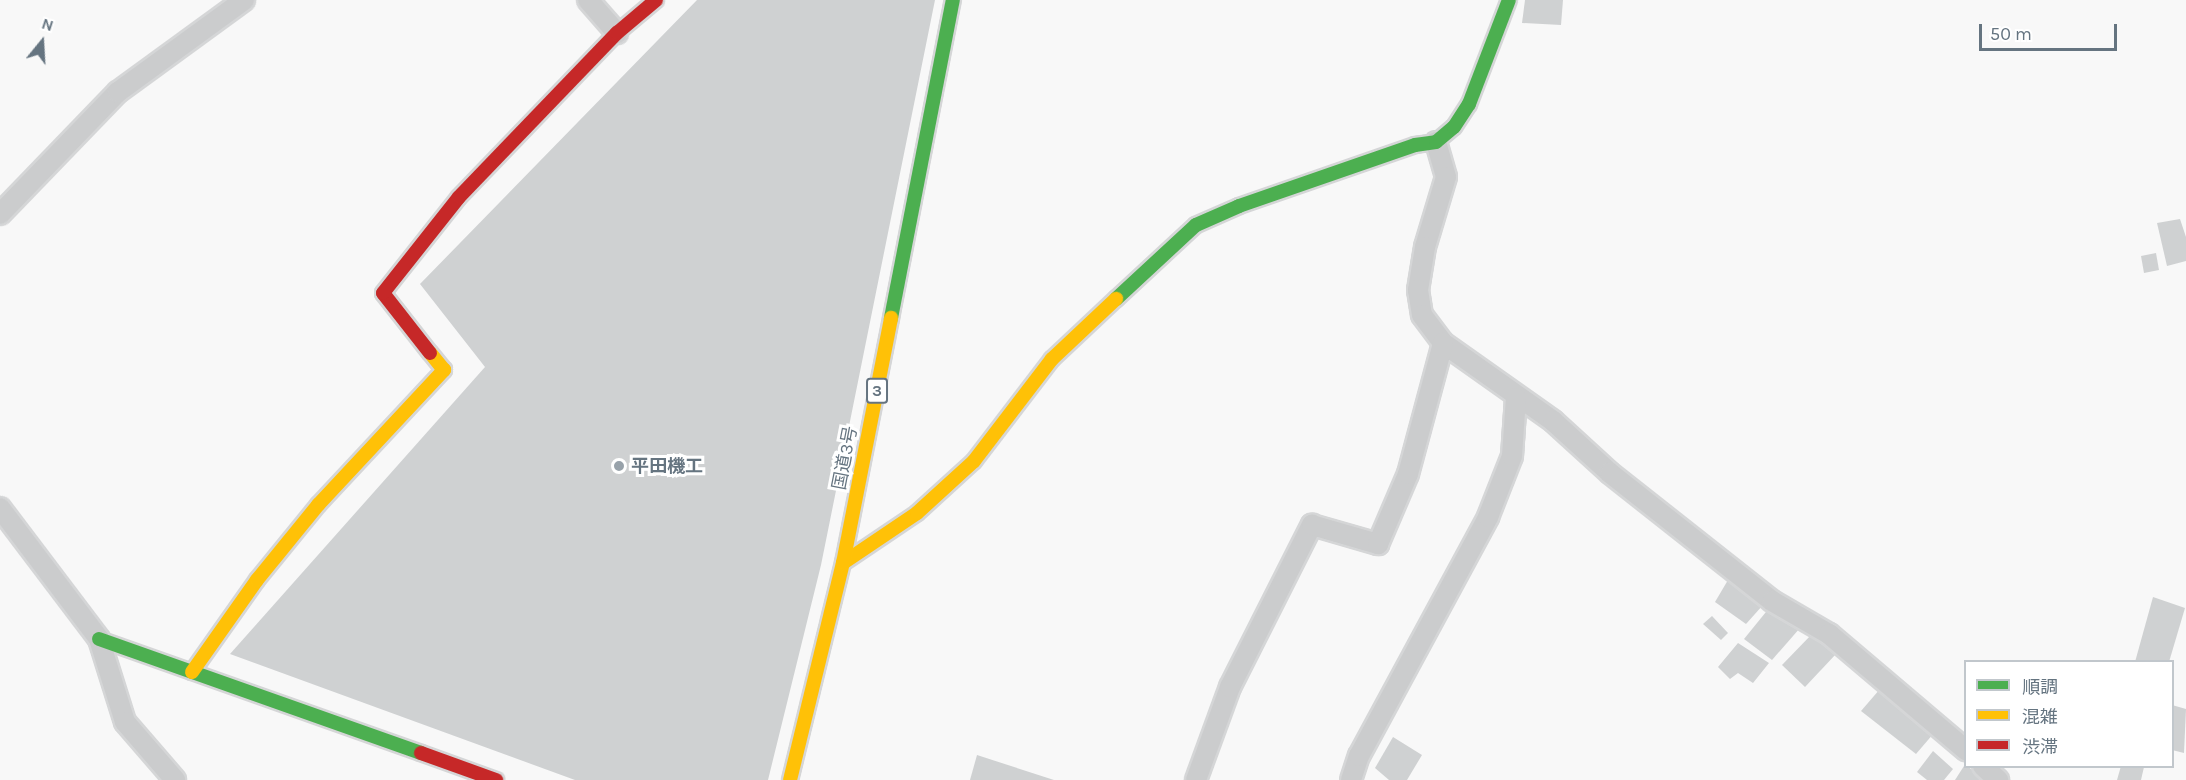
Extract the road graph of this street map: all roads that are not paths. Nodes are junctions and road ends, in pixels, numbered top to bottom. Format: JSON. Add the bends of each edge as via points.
{"nodes":[{"id":1,"x":244,"y":0,"type":"edge"},
{"id":2,"x":588,"y":0,"type":"edge"},
{"id":3,"x":656,"y":0,"type":"edge"},
{"id":4,"x":953,"y":0,"type":"edge"},
{"id":5,"x":1509,"y":0,"type":"edge"},
{"id":6,"x":617,"y":33,"type":"junction"},
{"id":7,"x":1436,"y":142,"type":"junction"},
{"id":8,"x":0,"y":214,"type":"edge"},
{"id":9,"x":1443,"y":343,"type":"junction"},
{"id":10,"x":1516,"y":398,"type":"junction"},
{"id":11,"x":0,"y":508,"type":"edge"},
{"id":12,"x":843,"y":563,"type":"junction"},
{"id":13,"x":99,"y":639,"type":"junction"},
{"id":14,"x":192,"y":672,"type":"junction"},
{"id":15,"x":1964,"y":749,"type":"edge"},
{"id":16,"x":1985,"y":768,"type":"edge"},
{"id":17,"x":175,"y":780,"type":"edge"},
{"id":18,"x":496,"y":780,"type":"edge"},
{"id":19,"x":790,"y":780,"type":"edge"},
{"id":20,"x":1196,"y":780,"type":"edge"},
{"id":21,"x":1350,"y":780,"type":"edge"},
{"id":22,"x":1998,"y":780,"type":"edge"}],
"edges":[{"from":1,"to":8,"type":"street","via":[[118,92]]},
{"from":2,"to":6,"type":"street"},
{"from":3,"to":6,"type":"main road"},
{"from":4,"to":12,"type":"main road","name":"国道3号","number":"3"},
{"from":5,"to":7,"type":"main road","via":[[1469,104],[1454,127]]},
{"from":6,"to":14,"type":"main road","via":[[459,197],[383,293],[444,370],[318,505],[257,580]]},
{"from":7,"to":9,"type":"street","via":[[1446,177],[1425,247],[1418,290],[1422,315]]},
{"from":7,"to":12,"type":"main road","via":[[1415,145],[1250,202],[1196,225],[1052,359],[974,461],[917,513]]},
{"from":9,"to":10,"type":"street"},
{"from":9,"to":20,"type":"street","via":[[1408,474],[1378,544],[1312,525],[1230,687]]},
{"from":10,"to":15,"type":"street","via":[[1553,421],[1610,473],[1772,601],[1829,634]]},
{"from":10,"to":21,"type":"street","via":[[1512,456],[1488,517],[1359,756]]},
{"from":11,"to":13,"type":"street"},
{"from":12,"to":19,"type":"main road","name":"国道3号","number":"3"},
{"from":13,"to":14,"type":"main road"},
{"from":13,"to":17,"type":"street","via":[[125,722]]},
{"from":14,"to":18,"type":"main road"},
{"from":16,"to":22,"type":"street"}]}
